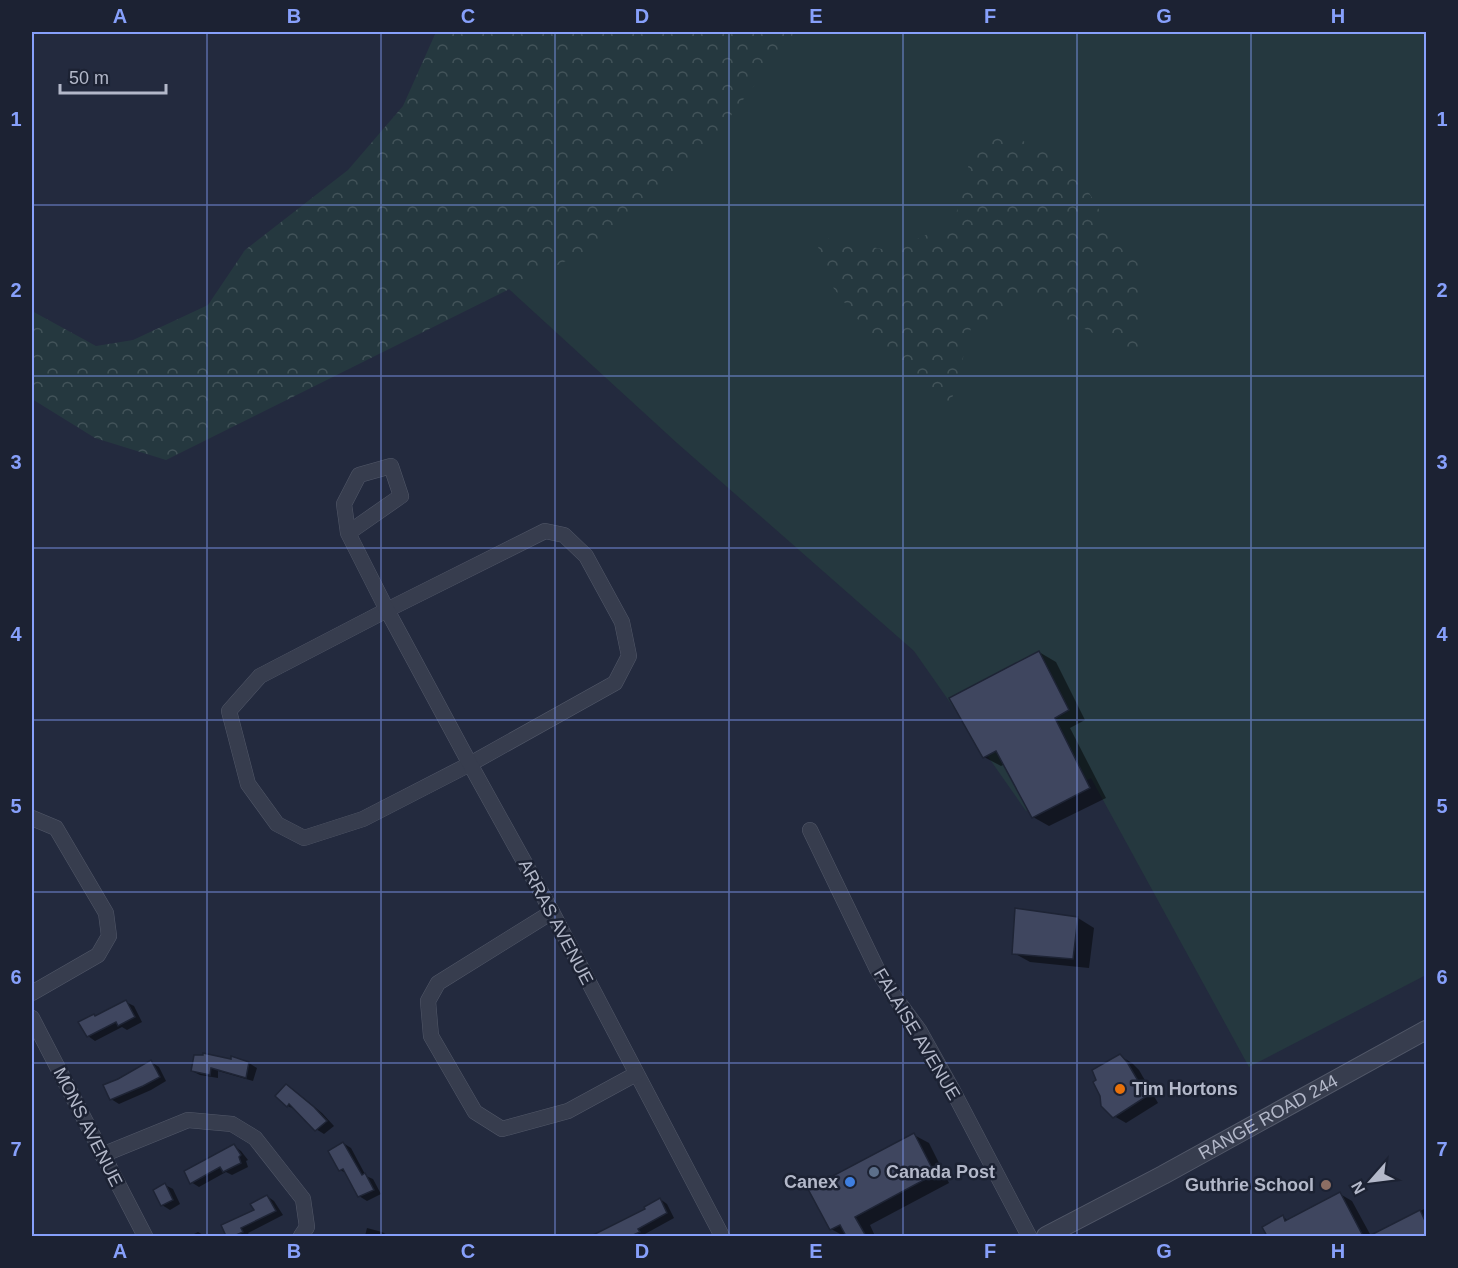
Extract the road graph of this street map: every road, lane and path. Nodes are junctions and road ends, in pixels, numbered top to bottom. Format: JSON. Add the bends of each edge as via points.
{"nodes":[{"id":1,"x":348,"y":533,"type":"junction"},
{"id":2,"x":387,"y":610,"type":"junction"},
{"id":3,"x":470,"y":764,"type":"junction"},
{"id":4,"x":32,"y":818,"type":"edge"},
{"id":5,"x":810,"y":830,"type":"dead end"},
{"id":6,"x":552,"y":912,"type":"junction"},
{"id":7,"x":32,"y":993,"type":"edge"},
{"id":8,"x":32,"y":1018,"type":"edge"},
{"id":9,"x":1426,"y":1030,"type":"edge"},
{"id":10,"x":636,"y":1074,"type":"junction"},
{"id":11,"x":102,"y":1155,"type":"junction"},
{"id":12,"x":717,"y":1235,"type":"edge"},
{"id":13,"x":145,"y":1236,"type":"edge"},
{"id":14,"x":301,"y":1236,"type":"edge"},
{"id":15,"x":1029,"y":1236,"type":"edge"},
{"id":16,"x":1046,"y":1236,"type":"edge"}],
"edges":[{"from":1,"to":1,"type":"street","name":"ARRAS AVENUE","via":[[401,496],[391,466],[359,475],[344,504]]},
{"from":1,"to":2,"type":"street","name":"ARRAS AVENUE"},
{"from":2,"to":3,"type":"street","name":"ARRAS AVENUE"},
{"from":2,"to":3,"type":"street","via":[[260,676],[229,711],[248,784],[277,824],[304,838],[363,819]]},
{"from":2,"to":3,"type":"street","via":[[545,531],[564,535],[586,556],[607,594],[622,622],[629,656],[615,683]]},
{"from":3,"to":6,"type":"street","name":"ARRAS AVENUE"},
{"from":4,"to":7,"type":"street","via":[[56,828],[106,913],[109,936],[98,955]]},
{"from":5,"to":15,"type":"street","name":"FALAISE AVENUE","via":[[877,969],[919,1030]]},
{"from":6,"to":10,"type":"street","name":"ARRAS AVENUE"},
{"from":6,"to":10,"type":"street","via":[[438,983],[428,1001],[431,1036],[475,1112],[502,1129],[568,1111]]},
{"from":8,"to":11,"type":"street","name":"MONS AVENUE"},
{"from":9,"to":16,"type":"street","name":"RANGE ROAD 244"},
{"from":10,"to":12,"type":"street","name":"ARRAS AVENUE"},
{"from":11,"to":13,"type":"street","name":"MONS AVENUE"},
{"from":11,"to":14,"type":"street","via":[[188,1120],[232,1124],[255,1138],[303,1199],[307,1227]]}]}
